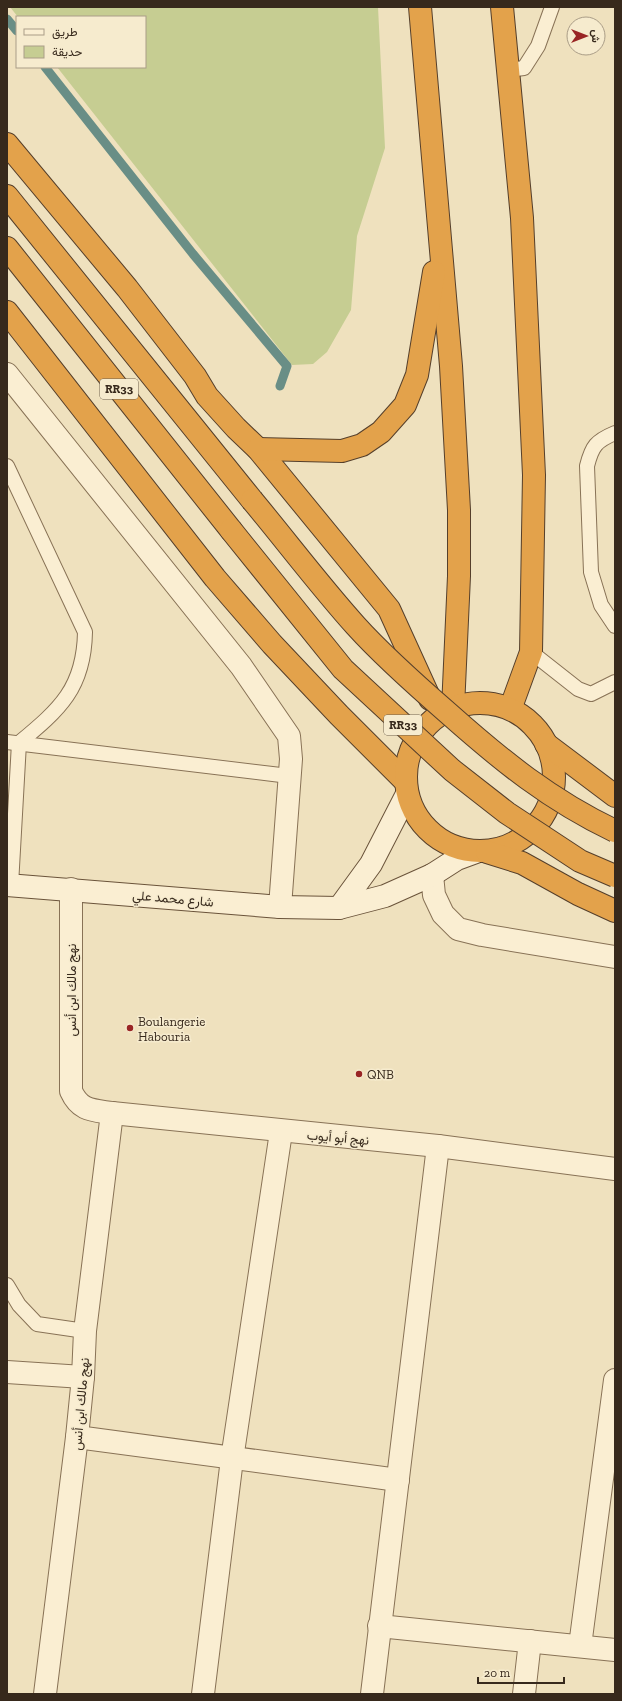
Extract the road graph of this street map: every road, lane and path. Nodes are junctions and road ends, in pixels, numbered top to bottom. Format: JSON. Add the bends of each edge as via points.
{"nodes":[{"id":1,"x":420,"y":7,"type":"edge"},
{"id":2,"x":502,"y":7,"type":"edge"},
{"id":3,"x":552,"y":7,"type":"edge"},
{"id":4,"x":508,"y":70,"type":"junction"},
{"id":5,"x":7,"y":144,"type":"edge"},
{"id":6,"x":435,"y":189,"type":"junction"},
{"id":7,"x":7,"y":196,"type":"edge"},
{"id":8,"x":7,"y":248,"type":"edge"},
{"id":9,"x":7,"y":312,"type":"edge"},
{"id":10,"x":7,"y":374,"type":"edge"},
{"id":11,"x":615,"y":434,"type":"edge"},
{"id":12,"x":258,"y":449,"type":"junction"},
{"id":13,"x":7,"y":466,"type":"edge"},
{"id":14,"x":615,"y":626,"type":"edge"},
{"id":15,"x":531,"y":652,"type":"junction"},
{"id":16,"x":615,"y":682,"type":"edge"},
{"id":17,"x":511,"y":707,"type":"junction"},
{"id":18,"x":445,"y":712,"type":"junction"},
{"id":19,"x":13,"y":743,"type":"edge"},
{"id":20,"x":546,"y":744,"type":"junction"},
{"id":21,"x":289,"y":776,"type":"junction"},
{"id":22,"x":407,"y":788,"type":"junction"},
{"id":23,"x":615,"y":796,"type":"edge"},
{"id":24,"x":615,"y":832,"type":"edge"},
{"id":25,"x":481,"y":852,"type":"junction"},
{"id":26,"x":432,"y":875,"type":"junction"},
{"id":27,"x":615,"y":876,"type":"edge"},
{"id":28,"x":9,"y":885,"type":"edge"},
{"id":29,"x":71,"y":889,"type":"junction"},
{"id":30,"x":280,"y":907,"type":"junction"},
{"id":31,"x":339,"y":908,"type":"junction"},
{"id":32,"x":615,"y":911,"type":"edge"},
{"id":33,"x":615,"y":957,"type":"edge"},
{"id":34,"x":71,"y":1091,"type":"joint"},
{"id":35,"x":112,"y":1113,"type":"junction"},
{"id":36,"x":281,"y":1132,"type":"junction"},
{"id":37,"x":438,"y":1146,"type":"junction"},
{"id":38,"x":615,"y":1169,"type":"edge"},
{"id":39,"x":7,"y":1285,"type":"edge"},
{"id":40,"x":85,"y":1331,"type":"junction"},
{"id":41,"x":7,"y":1372,"type":"edge"},
{"id":42,"x":84,"y":1377,"type":"junction"},
{"id":43,"x":615,"y":1380,"type":"edge"},
{"id":44,"x":77,"y":1437,"type":"junction"},
{"id":45,"x":232,"y":1459,"type":"junction"},
{"id":46,"x":398,"y":1480,"type":"junction"},
{"id":47,"x":379,"y":1626,"type":"junction"},
{"id":48,"x":530,"y":1641,"type":"junction"},
{"id":49,"x":580,"y":1646,"type":"junction"},
{"id":50,"x":615,"y":1650,"type":"edge"},
{"id":51,"x":45,"y":1694,"type":"edge"},
{"id":52,"x":203,"y":1694,"type":"edge"},
{"id":53,"x":372,"y":1694,"type":"edge"},
{"id":54,"x":524,"y":1694,"type":"edge"}],
"edges":[{"from":1,"to":6,"type":"highway"},
{"from":2,"to":4,"type":"highway"},
{"from":3,"to":4,"type":"lane","via":[[538,46],[524,68]]},
{"from":4,"to":15,"type":"highway","via":[[522,218],[534,475]]},
{"from":5,"to":12,"type":"highway","via":[[127,288],[195,376],[207,396]]},
{"from":6,"to":12,"type":"highway","via":[[435,269],[417,375],[406,405],[381,432],[362,445],[342,451]]},
{"from":6,"to":18,"type":"highway","via":[[451,366],[459,510],[459,576]]},
{"from":7,"to":24,"type":"highway","number":"RR33","bridge":true,"via":[[356,626],[423,691],[502,760],[540,789]]},
{"from":8,"to":27,"type":"highway","number":"RR33","bridge":true,"via":[[343,669],[452,770],[507,813],[580,860]]},
{"from":9,"to":22,"type":"highway","via":[[215,578],[261,632]]},
{"from":10,"to":21,"type":"street","via":[[241,666],[289,736]]},
{"from":11,"to":14,"type":"lane","via":[[599,440],[590,452],[588,492],[591,572],[601,605]]},
{"from":12,"to":18,"type":"highway","via":[[389,609]]},
{"from":13,"to":19,"type":"lane","via":[[85,632],[84,654],[72,690],[52,716]]},
{"from":15,"to":16,"type":"lane","via":[[578,690],[591,694]]},
{"from":15,"to":17,"type":"highway"},
{"from":17,"to":18,"type":"highway","via":[[470,703]]},
{"from":17,"to":20,"type":"highway","via":[[534,726]]},
{"from":18,"to":22,"type":"highway","via":[[424,729],[413,745],[407,763]]},
{"from":19,"to":21,"type":"lane"},
{"from":19,"to":28,"type":"lane"},
{"from":20,"to":23,"type":"highway"},
{"from":20,"to":25,"type":"highway","via":[[553,763],[554,784],[549,804],[539,822],[525,837],[507,847]]},
{"from":21,"to":30,"type":"street"},
{"from":22,"to":25,"type":"highway","via":[[416,816],[432,834],[452,847]]},
{"from":22,"to":31,"type":"street","via":[[371,864]]},
{"from":25,"to":26,"type":"street","name":"شارع محمد علي","via":[[457,859]]},
{"from":25,"to":32,"type":"highway","via":[[522,863]]},
{"from":26,"to":31,"type":"street","name":"شارع محمد علي","via":[[385,896]]},
{"from":26,"to":33,"type":"street","via":[[434,896],[443,914],[458,928],[482,936]]},
{"from":28,"to":29,"type":"street","name":"شارع محمد علي"},
{"from":29,"to":30,"type":"street","name":"شارع محمد علي"},
{"from":29,"to":34,"type":"street","name":"نهج مالك ابن أنس"},
{"from":30,"to":31,"type":"street","name":"شارع محمد علي"},
{"from":34,"to":35,"type":"street","name":"نهج أبو أيوب","via":[[80,1105],[87,1109]]},
{"from":35,"to":36,"type":"street","name":"نهج أبو أيوب"},
{"from":35,"to":40,"type":"street","name":"نهج مالك ابن أنس"},
{"from":36,"to":37,"type":"street","name":"نهج أبو أيوب"},
{"from":36,"to":45,"type":"street"},
{"from":37,"to":38,"type":"street","name":"نهج أبو أيوب"},
{"from":37,"to":46,"type":"street"},
{"from":39,"to":40,"type":"lane","via":[[18,1305],[37,1324]]},
{"from":40,"to":42,"type":"street","name":"نهج مالك ابن أنس"},
{"from":41,"to":42,"type":"street"},
{"from":42,"to":44,"type":"street","name":"نهج مالك ابن أنس"},
{"from":43,"to":49,"type":"street"},
{"from":44,"to":45,"type":"street"},
{"from":44,"to":51,"type":"street","name":"نهج مالك ابن أنس"},
{"from":45,"to":46,"type":"street"},
{"from":45,"to":52,"type":"street"},
{"from":46,"to":47,"type":"street"},
{"from":47,"to":48,"type":"street"},
{"from":47,"to":53,"type":"street"},
{"from":48,"to":49,"type":"street"},
{"from":48,"to":54,"type":"street"},
{"from":49,"to":50,"type":"street"}]}
